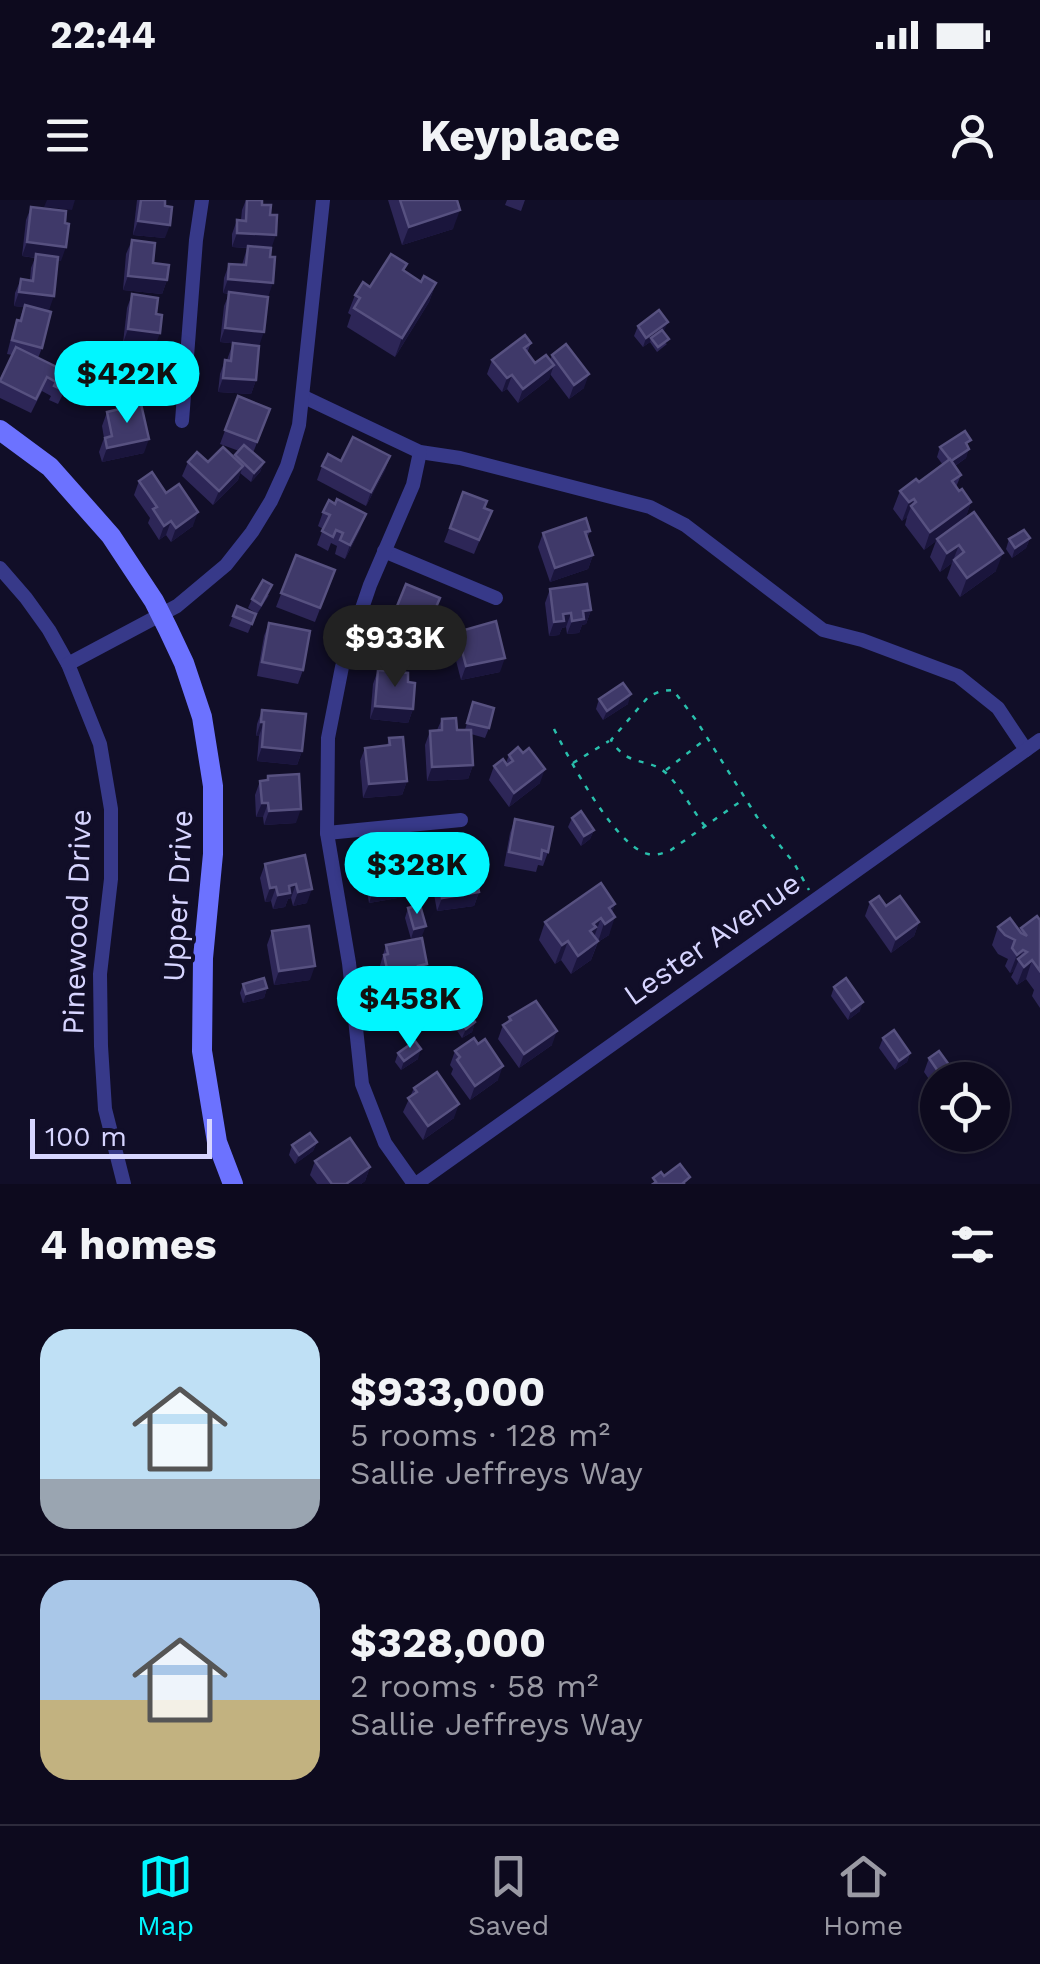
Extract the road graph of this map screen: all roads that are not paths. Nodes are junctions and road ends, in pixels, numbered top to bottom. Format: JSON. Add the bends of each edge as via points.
{"nodes":[{"id":1,"x":202,"y":200,"type":"edge"},
{"id":2,"x":322,"y":200,"type":"edge"},
{"id":3,"x":304,"y":397,"type":"junction"},
{"id":4,"x":182,"y":421,"type":"dead end"},
{"id":5,"x":0,"y":430,"type":"edge"},
{"id":6,"x":420,"y":452,"type":"junction"},
{"id":7,"x":384,"y":551,"type":"junction"},
{"id":8,"x":0,"y":568,"type":"edge"},
{"id":9,"x":496,"y":598,"type":"dead end"},
{"id":10,"x":162,"y":615,"type":"junction"},
{"id":11,"x":68,"y":664,"type":"junction"},
{"id":12,"x":1040,"y":740,"type":"edge"},
{"id":13,"x":1026,"y":750,"type":"junction"},
{"id":14,"x":461,"y":820,"type":"dead end"},
{"id":15,"x":328,"y":833,"type":"junction"},
{"id":16,"x":124,"y":1184,"type":"edge"},
{"id":17,"x":233,"y":1184,"type":"edge"},
{"id":18,"x":415,"y":1184,"type":"edge"}],
"edges":[{"from":1,"to":4,"type":"street"},
{"from":2,"to":3,"type":"street"},
{"from":3,"to":6,"type":"street"},
{"from":3,"to":10,"type":"street","via":[[287,466],[252,532],[226,565]]},
{"from":5,"to":10,"type":"main road","name":"Upper Drive","via":[[50,467],[111,536]]},
{"from":6,"to":7,"type":"street"},
{"from":6,"to":13,"type":"street","via":[[650,507],[685,525],[822,630],[958,676],[998,708]]},
{"from":7,"to":9,"type":"street"},
{"from":7,"to":15,"type":"street","via":[[342,667],[328,738]]},
{"from":8,"to":11,"type":"street","name":"Pinewood Drive"},
{"from":10,"to":11,"type":"street"},
{"from":10,"to":17,"type":"main road","name":"Upper Drive","via":[[202,716],[213,786],[202,1051],[218,1142]]},
{"from":11,"to":16,"type":"street","name":"Pinewood Drive","via":[[100,744],[110,809],[101,1046],[105,1108]]},
{"from":12,"to":13,"type":"street","name":"Lester Avenue"},
{"from":13,"to":18,"type":"street","name":"Lester Avenue"},
{"from":14,"to":15,"type":"street"},
{"from":15,"to":18,"type":"street","via":[[362,1084],[385,1143]]}]}
